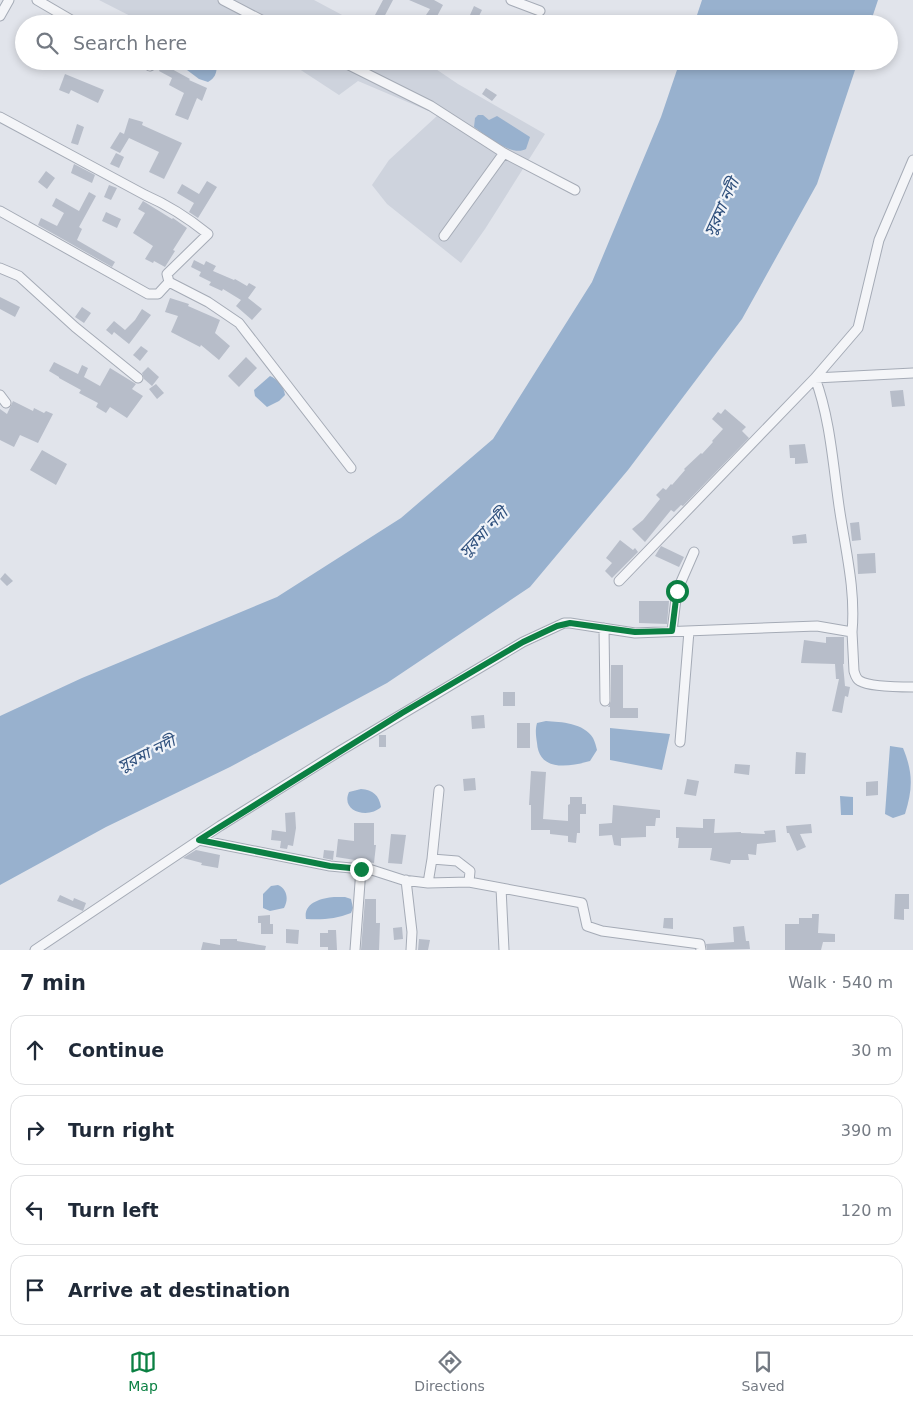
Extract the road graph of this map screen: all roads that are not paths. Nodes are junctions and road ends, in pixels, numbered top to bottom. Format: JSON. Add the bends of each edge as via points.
{"nodes":[{"id":1,"x":9,"y":0,"type":"edge"},
{"id":2,"x":37,"y":0,"type":"edge"},
{"id":3,"x":223,"y":0,"type":"edge"},
{"id":4,"x":511,"y":0,"type":"edge"},
{"id":5,"x":540,"y":11,"type":"dead end"},
{"id":6,"x":63,"y":15,"type":"edge"},
{"id":7,"x":252,"y":15,"type":"edge"},
{"id":8,"x":0,"y":16,"type":"edge"},
{"id":9,"x":359,"y":70,"type":"edge"},
{"id":10,"x":0,"y":117,"type":"edge"},
{"id":11,"x":504,"y":153,"type":"junction"},
{"id":12,"x":913,"y":163,"type":"edge"},
{"id":13,"x":574,"y":190,"type":"dead end"},
{"id":14,"x":0,"y":210,"type":"edge"},
{"id":15,"x":444,"y":236,"type":"dead end"},
{"id":16,"x":0,"y":268,"type":"edge"},
{"id":17,"x":170,"y":282,"type":"junction"},
{"id":18,"x":913,"y":373,"type":"edge"},
{"id":19,"x":138,"y":378,"type":"dead end"},
{"id":20,"x":815,"y":378,"type":"junction"},
{"id":21,"x":0,"y":394,"type":"edge"},
{"id":22,"x":6,"y":403,"type":"dead end"},
{"id":23,"x":351,"y":468,"type":"dead end"},
{"id":24,"x":694,"y":552,"type":"dead end"},
{"id":25,"x":619,"y":581,"type":"dead end"},
{"id":26,"x":604,"y":628,"type":"junction"},
{"id":27,"x":690,"y":630,"type":"junction"},
{"id":28,"x":672,"y":631,"type":"junction"},
{"id":29,"x":852,"y":632,"type":"junction"},
{"id":30,"x":913,"y":687,"type":"edge"},
{"id":31,"x":605,"y":702,"type":"dead end"},
{"id":32,"x":680,"y":742,"type":"dead end"},
{"id":33,"x":439,"y":790,"type":"dead end"},
{"id":34,"x":199,"y":840,"type":"junction"},
{"id":35,"x":432,"y":859,"type":"junction"},
{"id":36,"x":361,"y":869,"type":"junction"},
{"id":37,"x":406,"y":880,"type":"junction"},
{"id":38,"x":468,"y":882,"type":"junction"},
{"id":39,"x":428,"y":883,"type":"junction"},
{"id":40,"x":501,"y":888,"type":"junction"},
{"id":41,"x":35,"y":950,"type":"edge"},
{"id":42,"x":355,"y":950,"type":"edge"},
{"id":43,"x":411,"y":950,"type":"edge"},
{"id":44,"x":504,"y":950,"type":"edge"},
{"id":45,"x":701,"y":950,"type":"edge"}],
"edges":[{"from":1,"to":8,"type":"street"},
{"from":2,"to":6,"type":"street"},
{"from":3,"to":7,"type":"street"},
{"from":4,"to":5,"type":"street"},
{"from":9,"to":11,"type":"street","via":[[431,106]]},
{"from":10,"to":17,"type":"street","via":[[162,202],[208,234],[167,274]]},
{"from":11,"to":13,"type":"street"},
{"from":11,"to":15,"type":"street"},
{"from":12,"to":20,"type":"street","via":[[880,240],[858,328]]},
{"from":14,"to":17,"type":"street","via":[[148,294],[158,294]]},
{"from":16,"to":19,"type":"street","via":[[19,276]]},
{"from":17,"to":23,"type":"street","via":[[208,302],[239,324]]},
{"from":18,"to":20,"type":"street"},
{"from":20,"to":25,"type":"street"},
{"from":20,"to":29,"type":"street","via":[[828,433],[850,571],[854,615]]},
{"from":21,"to":22,"type":"street"},
{"from":24,"to":28,"type":"street","via":[[677,591]]},
{"from":26,"to":28,"type":"street","via":[[635,632]]},
{"from":26,"to":31,"type":"street"},
{"from":26,"to":34,"type":"street","via":[[564,623],[523,642],[402,713]]},
{"from":27,"to":28,"type":"street"},
{"from":27,"to":29,"type":"street","via":[[817,626]]},
{"from":27,"to":32,"type":"street"},
{"from":29,"to":30,"type":"street","via":[[854,671],[860,681]]},
{"from":33,"to":35,"type":"street"},
{"from":34,"to":36,"type":"street","via":[[330,866]]},
{"from":34,"to":41,"type":"street"},
{"from":35,"to":38,"type":"street","via":[[457,861],[470,871]]},
{"from":35,"to":39,"type":"street"},
{"from":36,"to":37,"type":"street"},
{"from":36,"to":42,"type":"street"},
{"from":37,"to":39,"type":"street"},
{"from":37,"to":43,"type":"street"},
{"from":38,"to":39,"type":"street"},
{"from":38,"to":40,"type":"street"},
{"from":40,"to":44,"type":"street"},
{"from":40,"to":45,"type":"street","via":[[582,902],[586,926],[602,932],[700,944]]}]}
